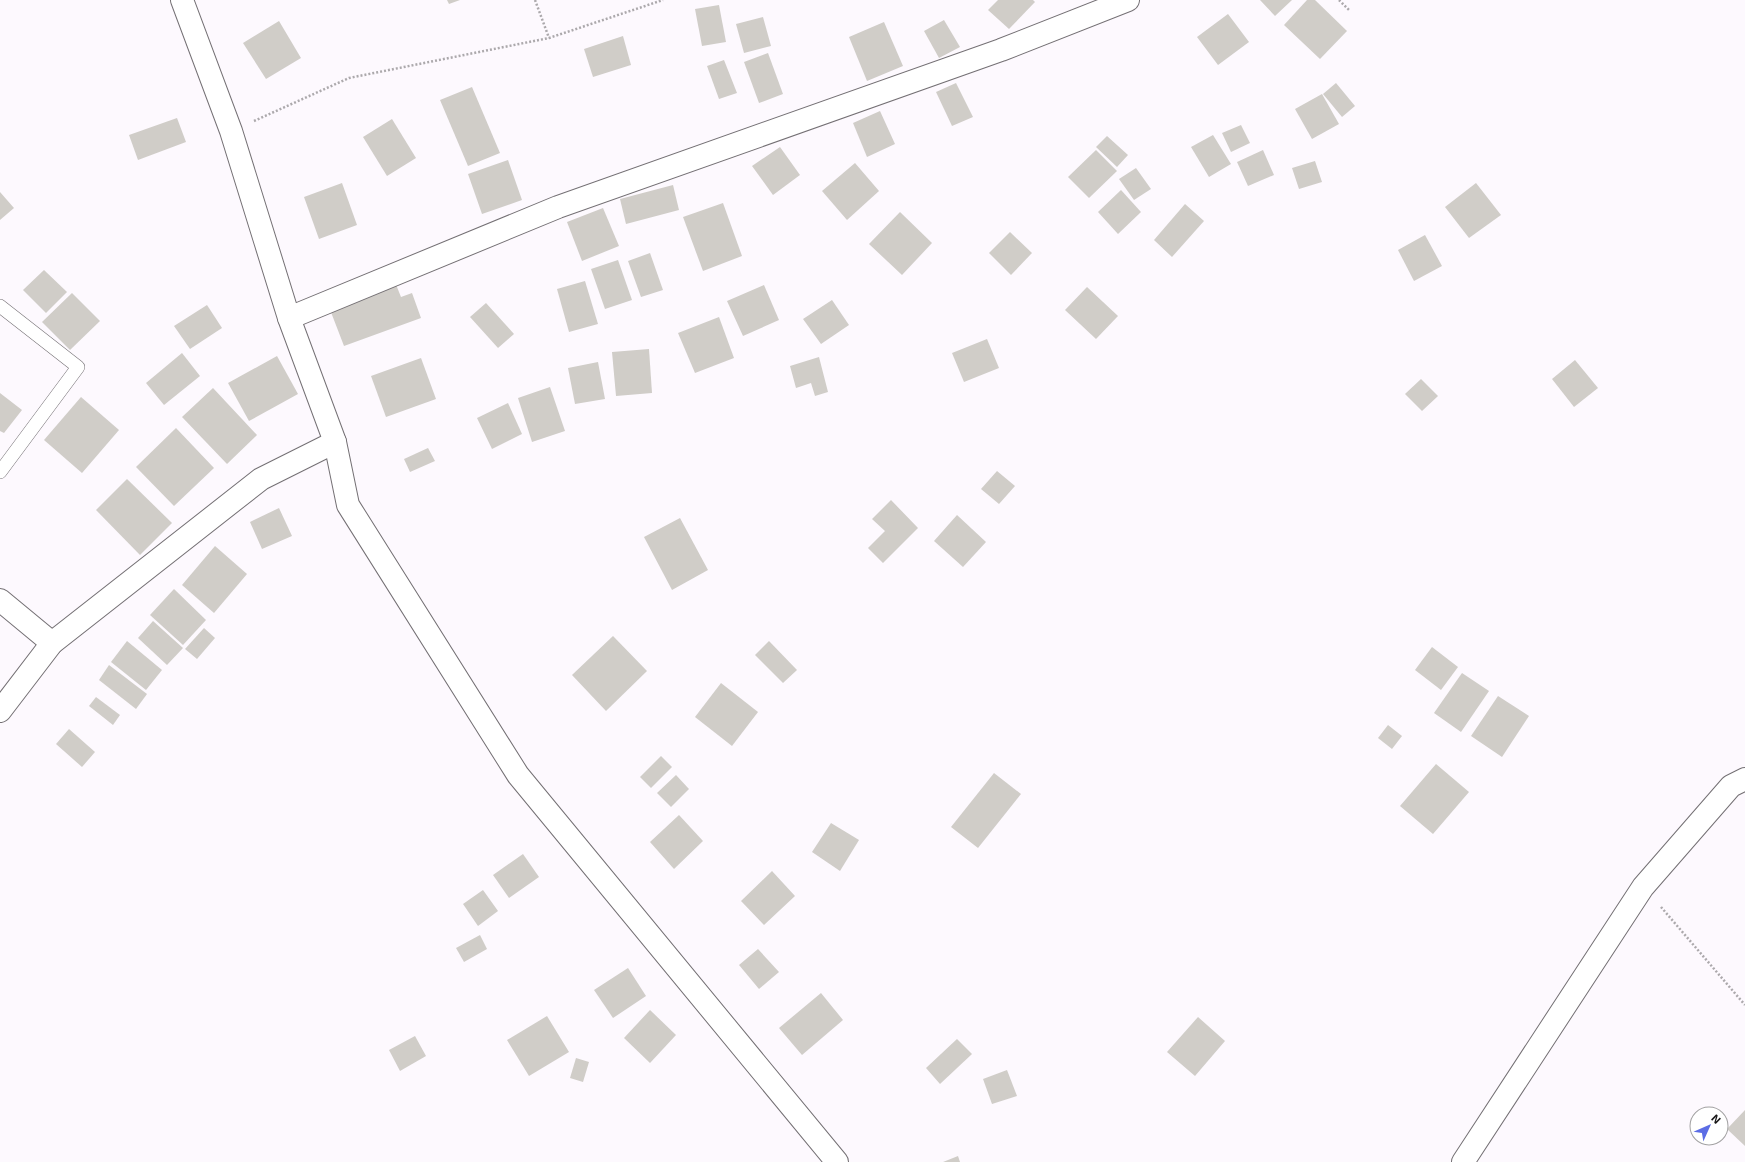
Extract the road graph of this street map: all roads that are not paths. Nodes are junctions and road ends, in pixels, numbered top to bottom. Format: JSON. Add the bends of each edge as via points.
{"nodes":[{"id":1,"x":182,"y":0,"type":"edge"},
{"id":2,"x":1128,"y":0,"type":"edge"},
{"id":3,"x":0,"y":306,"type":"edge"},
{"id":4,"x":289,"y":318,"type":"junction"},
{"id":5,"x":335,"y":442,"type":"junction"},
{"id":6,"x":0,"y":472,"type":"edge"},
{"id":7,"x":0,"y":600,"type":"edge"},
{"id":8,"x":52,"y":643,"type":"junction"},
{"id":9,"x":0,"y":711,"type":"edge"},
{"id":10,"x":1745,"y":779,"type":"edge"},
{"id":11,"x":837,"y":1162,"type":"edge"},
{"id":12,"x":1463,"y":1162,"type":"edge"}],
"edges":[{"from":1,"to":4,"type":"street","via":[[231,131]]},
{"from":2,"to":4,"type":"street","via":[[1001,50],[558,207]]},
{"from":3,"to":6,"type":"lane","via":[[78,367]]},
{"from":4,"to":5,"type":"street"},
{"from":5,"to":8,"type":"street","via":[[261,479]]},
{"from":5,"to":11,"type":"street","via":[[348,505],[518,775]]},
{"from":7,"to":8,"type":"street"},
{"from":8,"to":9,"type":"street"},
{"from":10,"to":12,"type":"street","via":[[1731,786],[1643,887]]}]}
